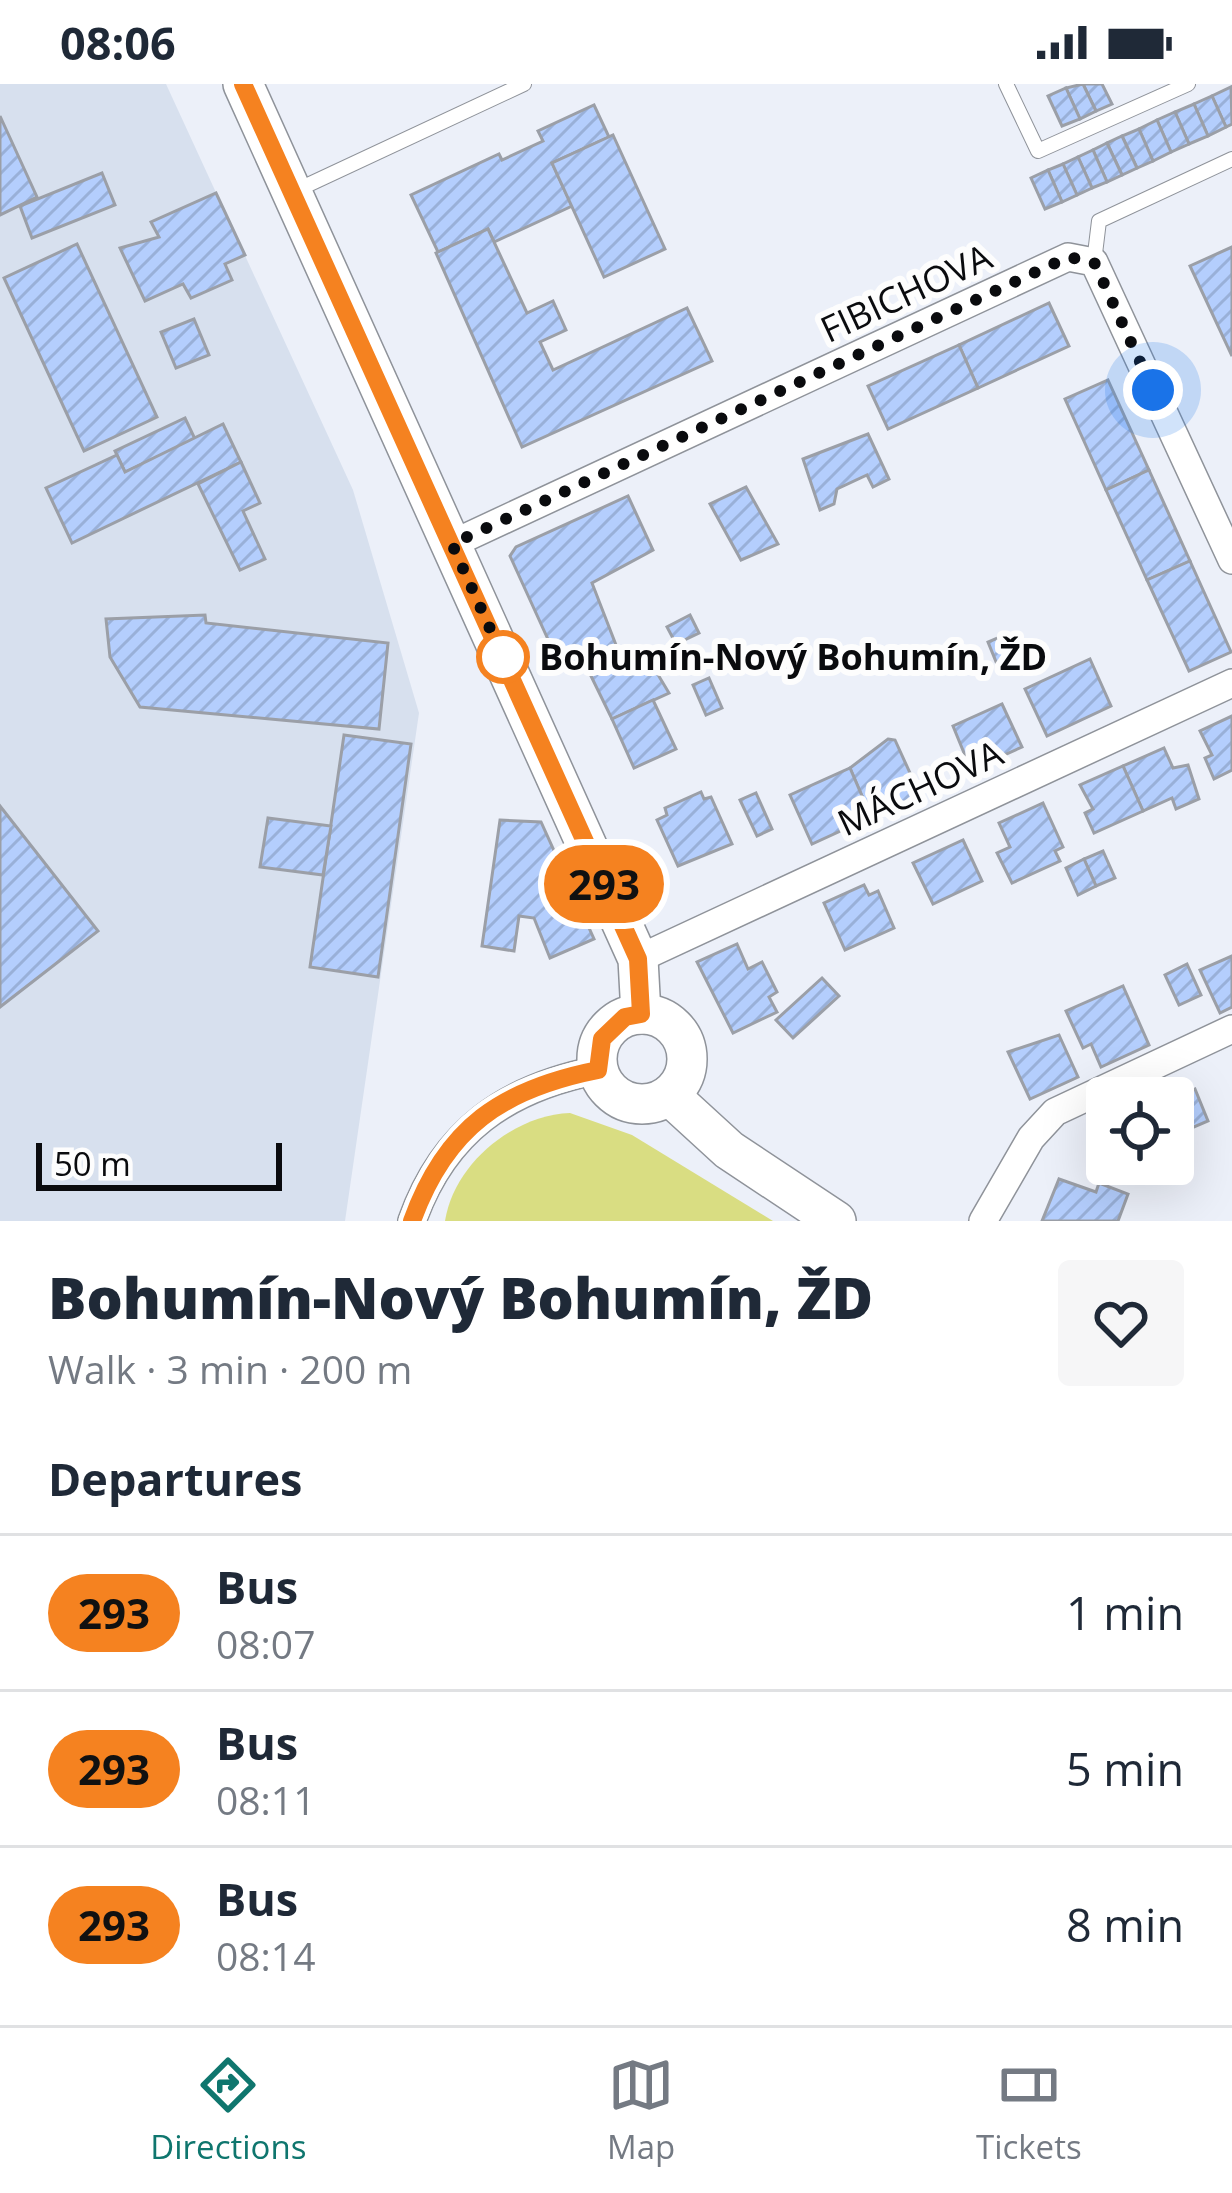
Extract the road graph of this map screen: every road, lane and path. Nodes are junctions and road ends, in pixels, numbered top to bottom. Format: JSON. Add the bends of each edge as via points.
{"nodes":[{"id":1,"x":243,"y":84,"type":"edge"},
{"id":2,"x":524,"y":84,"type":"edge"},
{"id":3,"x":1006,"y":84,"type":"edge"},
{"id":4,"x":1188,"y":84,"type":"edge"},
{"id":5,"x":1232,"y":159,"type":"edge"},
{"id":6,"x":293,"y":193,"type":"junction"},
{"id":7,"x":1094,"y":262,"type":"junction"},
{"id":8,"x":452,"y":544,"type":"junction"},
{"id":9,"x":1232,"y":560,"type":"edge"},
{"id":10,"x":1232,"y":682,"type":"edge"},
{"id":11,"x":638,"y":959,"type":"junction"},
{"id":12,"x":641,"y":1014,"type":"junction"},
{"id":13,"x":1232,"y":1029,"type":"edge"},
{"id":14,"x":598,"y":1070,"type":"junction"},
{"id":15,"x":670,"y":1096,"type":"junction"},
{"id":16,"x":412,"y":1221,"type":"edge"},
{"id":17,"x":836,"y":1221,"type":"edge"},
{"id":18,"x":983,"y":1221,"type":"edge"}],
"edges":[{"from":1,"to":6,"type":"main road"},
{"from":2,"to":6,"type":"lane"},
{"from":3,"to":4,"type":"lane","via":[[1038,151]]},
{"from":5,"to":7,"type":"lane","via":[[1099,221]]},
{"from":6,"to":8,"type":"main road"},
{"from":7,"to":8,"type":"street","name":"FIBICHOVA","via":[[1068,257]]},
{"from":7,"to":9,"type":"street"},
{"from":8,"to":11,"type":"main road"},
{"from":10,"to":11,"type":"street","name":"MÁCHOVA"},
{"from":11,"to":12,"type":"main road"},
{"from":12,"to":14,"type":"main road","via":[[625,1017],[602,1039]]},
{"from":12,"to":15,"type":"main road","via":[[672,1024],[688,1052],[688,1069]]},
{"from":13,"to":18,"type":"street","via":[[1055,1112]]},
{"from":14,"to":15,"type":"main road","via":[[606,1087],[636,1105]]},
{"from":14,"to":16,"type":"street","via":[[522,1090],[472,1122],[445,1154]]},
{"from":15,"to":17,"type":"main road","via":[[729,1150]]}]}
